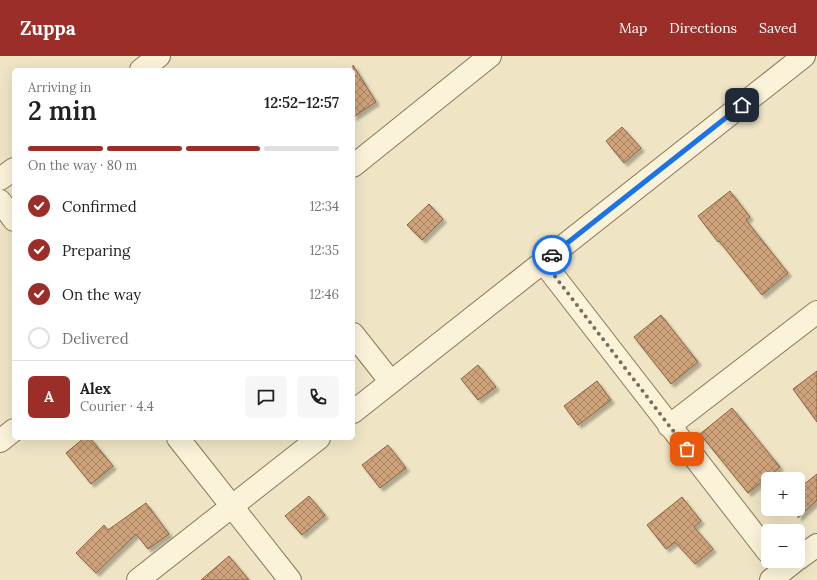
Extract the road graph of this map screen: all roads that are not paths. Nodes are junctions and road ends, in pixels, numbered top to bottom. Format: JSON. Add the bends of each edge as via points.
{"nodes":[{"id":1,"x":159,"y":56,"type":"edge"},
{"id":2,"x":490,"y":56,"type":"edge"},
{"id":3,"x":804,"y":56,"type":"edge"},
{"id":4,"x":144,"y":68,"type":"edge"},
{"id":5,"x":355,"y":164,"type":"edge"},
{"id":6,"x":12,"y":171,"type":"edge"},
{"id":7,"x":0,"y":180,"type":"edge"},
{"id":8,"x":0,"y":201,"type":"edge"},
{"id":9,"x":12,"y":217,"type":"edge"},
{"id":10,"x":544,"y":262,"type":"junction"},
{"id":11,"x":817,"y":312,"type":"edge"},
{"id":12,"x":355,"y":337,"type":"edge"},
{"id":13,"x":391,"y":382,"type":"junction"},
{"id":14,"x":355,"y":410,"type":"edge"},
{"id":15,"x":669,"y":426,"type":"junction"},
{"id":16,"x":12,"y":432,"type":"edge"},
{"id":17,"x":180,"y":440,"type":"edge"},
{"id":18,"x":316,"y":440,"type":"edge"},
{"id":19,"x":0,"y":441,"type":"edge"},
{"id":20,"x":232,"y":506,"type":"junction"},
{"id":21,"x":761,"y":543,"type":"edge"},
{"id":22,"x":817,"y":545,"type":"edge"},
{"id":23,"x":805,"y":553,"type":"edge"},
{"id":24,"x":138,"y":580,"type":"edge"},
{"id":25,"x":290,"y":580,"type":"edge"}],
"edges":[{"from":1,"to":4,"type":"street"},
{"from":2,"to":5,"type":"street"},
{"from":3,"to":10,"type":"street"},
{"from":6,"to":7,"type":"street"},
{"from":8,"to":9,"type":"street"},
{"from":10,"to":13,"type":"street"},
{"from":10,"to":15,"type":"street"},
{"from":11,"to":15,"type":"street"},
{"from":12,"to":13,"type":"street"},
{"from":13,"to":14,"type":"street"},
{"from":15,"to":21,"type":"street"},
{"from":16,"to":19,"type":"street"},
{"from":17,"to":20,"type":"street"},
{"from":18,"to":20,"type":"street"},
{"from":20,"to":24,"type":"street"},
{"from":20,"to":25,"type":"street"},
{"from":22,"to":23,"type":"street"}]}
